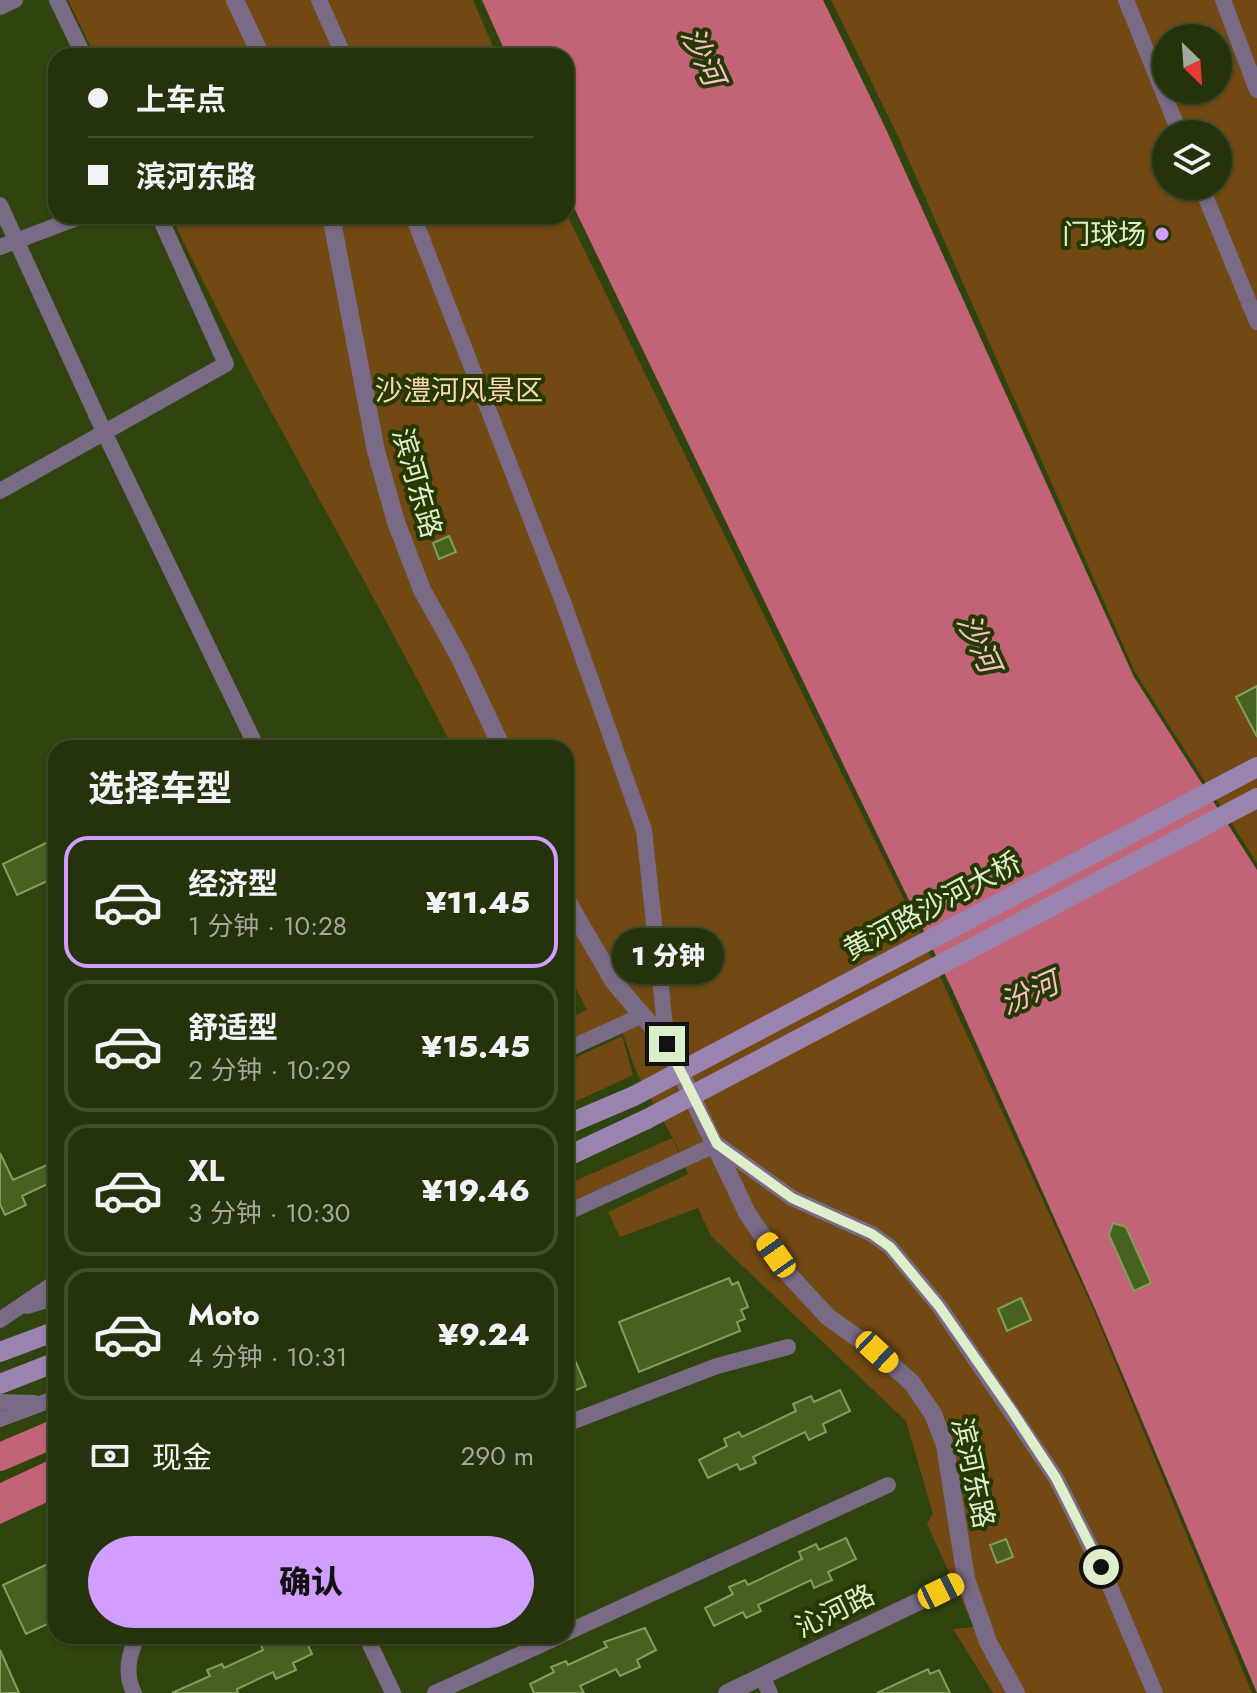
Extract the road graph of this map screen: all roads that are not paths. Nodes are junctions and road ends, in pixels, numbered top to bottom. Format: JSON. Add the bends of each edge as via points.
{"nodes":[{"id":1,"x":15,"y":0,"type":"edge"},
{"id":2,"x":57,"y":0,"type":"edge"},
{"id":3,"x":235,"y":0,"type":"edge"},
{"id":4,"x":319,"y":0,"type":"edge"},
{"id":5,"x":1126,"y":0,"type":"edge"},
{"id":6,"x":1223,"y":0,"type":"edge"},
{"id":7,"x":0,"y":7,"type":"edge"},
{"id":8,"x":80,"y":48,"type":"edge"},
{"id":9,"x":257,"y":48,"type":"edge"},
{"id":10,"x":340,"y":48,"type":"edge"},
{"id":11,"x":1257,"y":90,"type":"edge"},
{"id":12,"x":1174,"y":120,"type":"edge"},
{"id":13,"x":1207,"y":200,"type":"edge"},
{"id":14,"x":0,"y":205,"type":"edge"},
{"id":15,"x":61,"y":224,"type":"edge"},
{"id":16,"x":163,"y":224,"type":"edge"},
{"id":17,"x":333,"y":224,"type":"edge"},
{"id":18,"x":416,"y":224,"type":"edge"},
{"id":19,"x":8,"y":244,"type":"edge"},
{"id":20,"x":1257,"y":322,"type":"edge"},
{"id":21,"x":105,"y":434,"type":"junction"},
{"id":22,"x":0,"y":491,"type":"edge"},
{"id":23,"x":253,"y":740,"type":"edge"},
{"id":24,"x":498,"y":740,"type":"edge"},
{"id":25,"x":1257,"y":767,"type":"edge"},
{"id":26,"x":1257,"y":798,"type":"edge"},
{"id":27,"x":574,"y":913,"type":"edge"},
{"id":28,"x":641,"y":1016,"type":"junction"},
{"id":29,"x":667,"y":1044,"type":"junction"},
{"id":30,"x":574,"y":1046,"type":"edge"},
{"id":31,"x":574,"y":1122,"type":"edge"},
{"id":32,"x":717,"y":1144,"type":"junction"},
{"id":33,"x":574,"y":1153,"type":"edge"},
{"id":34,"x":574,"y":1209,"type":"edge"},
{"id":35,"x":48,"y":1287,"type":"edge"},
{"id":36,"x":48,"y":1300,"type":"edge"},
{"id":37,"x":3,"y":1316,"type":"edge"},
{"id":38,"x":48,"y":1334,"type":"edge"},
{"id":39,"x":788,"y":1347,"type":"dead end"},
{"id":40,"x":0,"y":1352,"type":"edge"},
{"id":41,"x":48,"y":1365,"type":"edge"},
{"id":42,"x":0,"y":1384,"type":"edge"},
{"id":43,"x":48,"y":1401,"type":"edge"},
{"id":44,"x":0,"y":1402,"type":"edge"},
{"id":45,"x":48,"y":1403,"type":"edge"},
{"id":46,"x":0,"y":1419,"type":"edge"},
{"id":47,"x":574,"y":1421,"type":"edge"},
{"id":48,"x":888,"y":1485,"type":"dead end"},
{"id":49,"x":966,"y":1579,"type":"junction"},
{"id":50,"x":574,"y":1629,"type":"edge"},
{"id":51,"x":134,"y":1644,"type":"edge"},
{"id":52,"x":370,"y":1644,"type":"edge"},
{"id":53,"x":542,"y":1644,"type":"edge"},
{"id":54,"x":766,"y":1685,"type":"edge"},
{"id":55,"x":134,"y":1693,"type":"edge"},
{"id":56,"x":393,"y":1693,"type":"edge"},
{"id":57,"x":435,"y":1693,"type":"edge"},
{"id":58,"x":727,"y":1693,"type":"edge"},
{"id":59,"x":1016,"y":1693,"type":"edge"},
{"id":60,"x":1155,"y":1693,"type":"edge"}],
"edges":[{"from":1,"to":7,"type":"street"},
{"from":2,"to":8,"type":"street"},
{"from":3,"to":9,"type":"street"},
{"from":4,"to":10,"type":"street"},
{"from":5,"to":12,"type":"street"},
{"from":6,"to":11,"type":"street"},
{"from":13,"to":20,"type":"street"},
{"from":14,"to":19,"type":"street"},
{"from":15,"to":19,"type":"street"},
{"from":16,"to":21,"type":"street","via":[[226,364]]},
{"from":17,"to":24,"type":"street","name":"滨河东路","via":[[376,451],[396,522],[422,590]]},
{"from":18,"to":29,"type":"street","via":[[562,599],[644,830]]},
{"from":19,"to":21,"type":"street"},
{"from":21,"to":22,"type":"street"},
{"from":21,"to":23,"type":"street"},
{"from":25,"to":31,"type":"main road","name":"黄河路沙河大桥","bridge":true,"via":[[634,1096]]},
{"from":26,"to":33,"type":"main road","name":"黄河路沙河大桥","bridge":true},
{"from":27,"to":28,"type":"street","name":"滨河东路","via":[[614,982]]},
{"from":28,"to":29,"type":"street","name":"滨河东路"},
{"from":28,"to":30,"type":"street"},
{"from":29,"to":32,"type":"street","name":"滨河东路"},
{"from":32,"to":34,"type":"street"},
{"from":32,"to":49,"type":"street","name":"滨河东路","via":[[747,1213],[790,1276],[828,1317],[912,1383],[933,1414],[945,1445]]},
{"from":32,"to":60,"type":"street","via":[[792,1198],[890,1247],[939,1306],[1056,1478]]},
{"from":35,"to":37,"type":"street"},
{"from":36,"to":37,"type":"street"},
{"from":38,"to":40,"type":"main road"},
{"from":39,"to":47,"type":"street","via":[[717,1366]]},
{"from":41,"to":42,"type":"main road"},
{"from":43,"to":44,"type":"street"},
{"from":45,"to":46,"type":"street"},
{"from":48,"to":50,"type":"street"},
{"from":49,"to":54,"type":"street","name":"沁河路"},
{"from":49,"to":59,"type":"street","name":"滨河东路","via":[[988,1642]]},
{"from":51,"to":55,"type":"street","via":[[128,1680]]},
{"from":52,"to":56,"type":"street"},
{"from":53,"to":57,"type":"street"},
{"from":54,"to":58,"type":"street","name":"沁河路"}]}
